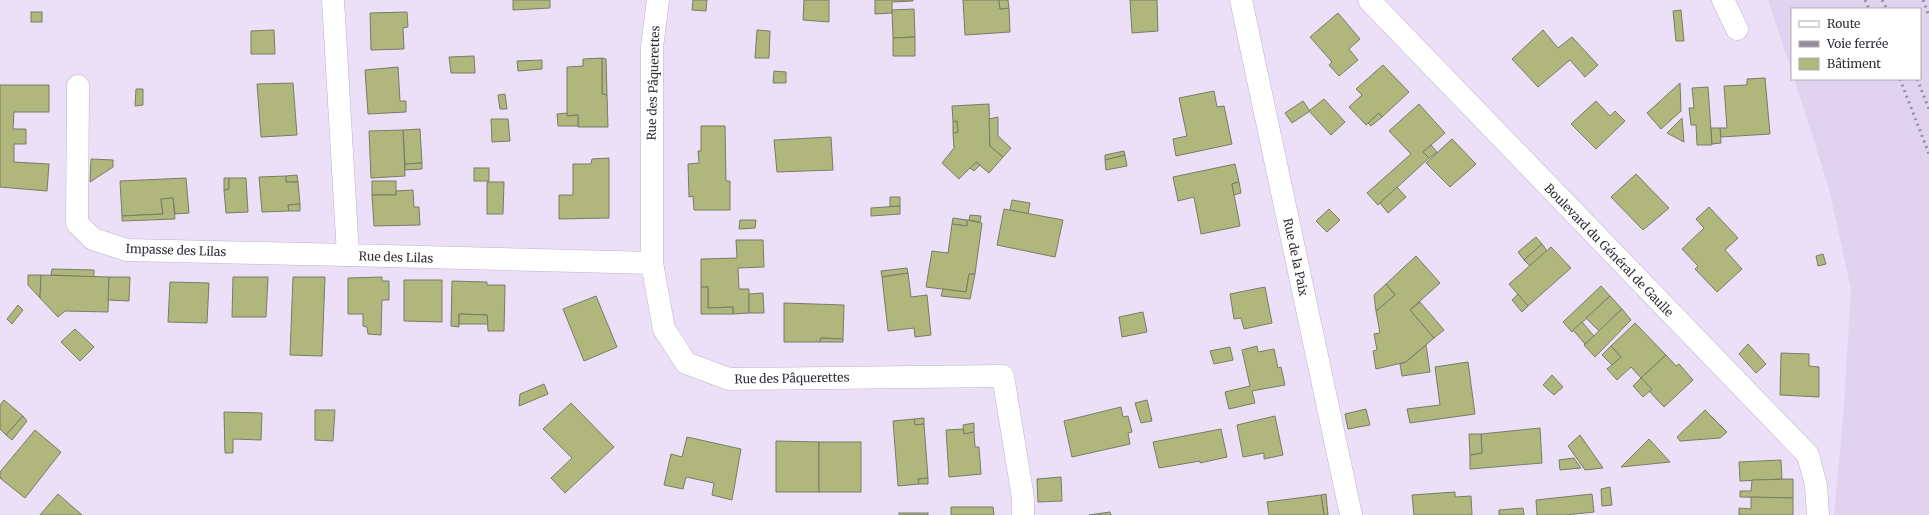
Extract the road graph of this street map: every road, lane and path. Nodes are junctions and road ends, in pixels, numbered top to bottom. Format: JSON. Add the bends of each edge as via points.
{"nodes":[{"id":1,"x":333,"y":0,"type":"edge"},
{"id":2,"x":658,"y":0,"type":"edge"},
{"id":3,"x":1241,"y":0,"type":"edge"},
{"id":4,"x":1369,"y":0,"type":"edge"},
{"id":5,"x":1723,"y":0,"type":"edge"},
{"id":6,"x":1737,"y":29,"type":"dead end"},
{"id":7,"x":78,"y":86,"type":"dead end"},
{"id":8,"x":348,"y":255,"type":"junction"},
{"id":9,"x":652,"y":263,"type":"junction"},
{"id":10,"x":1023,"y":507,"type":"edge"},
{"id":11,"x":1351,"y":515,"type":"edge"},
{"id":12,"x":1818,"y":515,"type":"edge"}],
"edges":[{"from":1,"to":8,"type":"street","name":"Rue des Lilas"},
{"from":2,"to":9,"type":"street","name":"Rue des Pâquerettes","via":[[652,47]]},
{"from":3,"to":11,"type":"street","name":"Rue de la Paix"},
{"from":4,"to":12,"type":"street","name":"Boulevard du Général de Gaulle","via":[[1808,455],[1816,485]]},
{"from":5,"to":6,"type":"street"},
{"from":7,"to":8,"type":"street","name":"Impasse des Lilas","via":[[77,223],[93,239],[127,250]]},
{"from":8,"to":9,"type":"street","name":"Rue des Lilas"},
{"from":9,"to":10,"type":"street","name":"Rue des Pâquerettes","via":[[664,328],[686,363],[729,379],[1003,376]]}]}
